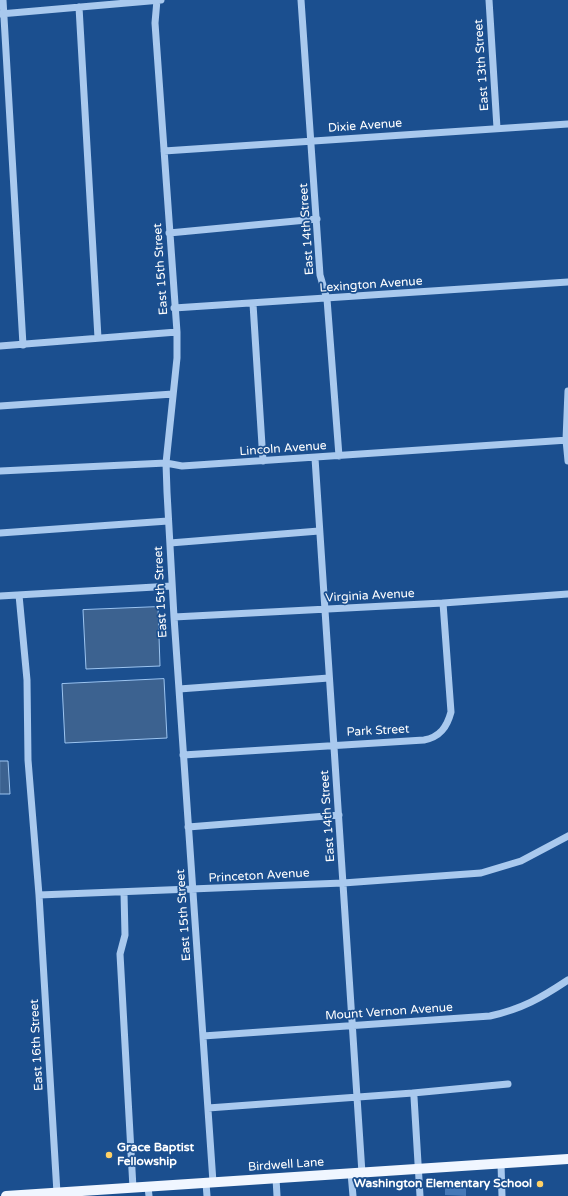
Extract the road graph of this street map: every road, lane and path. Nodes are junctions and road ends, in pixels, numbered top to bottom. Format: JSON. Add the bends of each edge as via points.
{"nodes":[{"id":1,"x":3,"y":0,"type":"edge"},
{"id":2,"x":157,"y":0,"type":"edge"},
{"id":3,"x":161,"y":0,"type":"edge"},
{"id":4,"x":301,"y":0,"type":"edge"},
{"id":5,"x":489,"y":0,"type":"edge"},
{"id":6,"x":83,"y":4,"type":"edge"},
{"id":7,"x":2,"y":14,"type":"edge"},
{"id":8,"x":568,"y":124,"type":"edge"},
{"id":9,"x":497,"y":128,"type":"junction"},
{"id":10,"x":312,"y":141,"type":"junction"},
{"id":11,"x":164,"y":151,"type":"junction"},
{"id":12,"x":317,"y":219,"type":"junction"},
{"id":13,"x":169,"y":233,"type":"junction"},
{"id":14,"x":568,"y":282,"type":"edge"},
{"id":15,"x":327,"y":299,"type":"junction"},
{"id":16,"x":253,"y":304,"type":"junction"},
{"id":17,"x":174,"y":308,"type":"junction"},
{"id":18,"x":177,"y":332,"type":"junction"},
{"id":19,"x":98,"y":338,"type":"junction"},
{"id":20,"x":23,"y":345,"type":"junction"},
{"id":21,"x":0,"y":346,"type":"edge"},
{"id":22,"x":568,"y":391,"type":"edge"},
{"id":23,"x":173,"y":394,"type":"junction"},
{"id":24,"x":0,"y":406,"type":"edge"},
{"id":25,"x":567,"y":440,"type":"edge"},
{"id":26,"x":339,"y":456,"type":"junction"},
{"id":27,"x":315,"y":458,"type":"junction"},
{"id":28,"x":263,"y":461,"type":"junction"},
{"id":29,"x":568,"y":461,"type":"edge"},
{"id":30,"x":166,"y":463,"type":"junction"},
{"id":31,"x":0,"y":471,"type":"edge"},
{"id":32,"x":168,"y":521,"type":"junction"},
{"id":33,"x":320,"y":531,"type":"junction"},
{"id":34,"x":0,"y":532,"type":"edge"},
{"id":35,"x":170,"y":543,"type":"junction"},
{"id":36,"x":172,"y":586,"type":"junction"},
{"id":37,"x":568,"y":594,"type":"edge"},
{"id":38,"x":19,"y":595,"type":"junction"},
{"id":39,"x":0,"y":596,"type":"edge"},
{"id":40,"x":443,"y":603,"type":"junction"},
{"id":41,"x":324,"y":610,"type":"junction"},
{"id":42,"x":174,"y":617,"type":"junction"},
{"id":43,"x":329,"y":678,"type":"junction"},
{"id":44,"x":179,"y":689,"type":"junction"},
{"id":45,"x":334,"y":745,"type":"junction"},
{"id":46,"x":183,"y":754,"type":"junction"},
{"id":47,"x":339,"y":814,"type":"junction"},
{"id":48,"x":188,"y":827,"type":"junction"},
{"id":49,"x":568,"y":836,"type":"edge"},
{"id":50,"x":343,"y":883,"type":"junction"},
{"id":51,"x":193,"y":890,"type":"junction"},
{"id":52,"x":124,"y":893,"type":"junction"},
{"id":53,"x":39,"y":895,"type":"junction"},
{"id":54,"x":568,"y":980,"type":"edge"},
{"id":55,"x":352,"y":1026,"type":"junction"},
{"id":56,"x":203,"y":1036,"type":"junction"},
{"id":57,"x":508,"y":1084,"type":"dead end"},
{"id":58,"x":413,"y":1092,"type":"junction"},
{"id":59,"x":357,"y":1096,"type":"junction"},
{"id":60,"x":208,"y":1108,"type":"junction"},
{"id":61,"x":568,"y":1159,"type":"edge"},
{"id":62,"x":501,"y":1164,"type":"junction"},
{"id":63,"x":418,"y":1169,"type":"junction"},
{"id":64,"x":357,"y":1173,"type":"junction"},
{"id":65,"x":276,"y":1178,"type":"junction"},
{"id":66,"x":210,"y":1183,"type":"junction"},
{"id":67,"x":133,"y":1188,"type":"junction"},
{"id":68,"x":149,"y":1191,"type":"edge"},
{"id":69,"x":56,"y":1193,"type":"junction"},
{"id":70,"x":93,"y":1193,"type":"edge"},
{"id":71,"x":72,"y":1194,"type":"edge"},
{"id":72,"x":6,"y":1196,"type":"edge"},
{"id":73,"x":207,"y":1196,"type":"edge"},
{"id":74,"x":277,"y":1196,"type":"edge"},
{"id":75,"x":353,"y":1196,"type":"edge"},
{"id":76,"x":420,"y":1196,"type":"edge"},
{"id":77,"x":502,"y":1196,"type":"edge"}],
"edges":[{"from":1,"to":7,"type":"street"},
{"from":2,"to":3,"type":"street"},
{"from":2,"to":6,"type":"street"},
{"from":2,"to":11,"type":"street","name":"East 15th Street","via":[[155,23]]},
{"from":4,"to":10,"type":"street","name":"East 14th Street"},
{"from":5,"to":9,"type":"street","name":"East 13th Street"},
{"from":6,"to":7,"type":"street"},
{"from":6,"to":19,"type":"street"},
{"from":7,"to":20,"type":"street"},
{"from":8,"to":9,"type":"street","name":"Dixie Avenue"},
{"from":9,"to":10,"type":"street","name":"Dixie Avenue"},
{"from":10,"to":11,"type":"street","name":"Dixie Avenue"},
{"from":10,"to":12,"type":"street","name":"East 14th Street"},
{"from":11,"to":13,"type":"street","name":"East 15th Street"},
{"from":12,"to":13,"type":"street"},
{"from":12,"to":15,"type":"street","name":"East 14th Street","via":[[320,275]]},
{"from":13,"to":17,"type":"street","name":"East 15th Street"},
{"from":14,"to":15,"type":"street","name":"Lexington Avenue"},
{"from":15,"to":16,"type":"street","name":"Lexington Avenue"},
{"from":15,"to":26,"type":"street","name":"East 14th Street"},
{"from":16,"to":17,"type":"street","name":"Lexington Avenue"},
{"from":16,"to":28,"type":"street"},
{"from":17,"to":18,"type":"street","name":"East 15th Street"},
{"from":18,"to":19,"type":"street"},
{"from":18,"to":23,"type":"street","name":"East 15th Street"},
{"from":19,"to":20,"type":"street"},
{"from":20,"to":21,"type":"street"},
{"from":22,"to":25,"type":"street"},
{"from":23,"to":24,"type":"street"},
{"from":23,"to":30,"type":"street","name":"East 15th Street"},
{"from":25,"to":26,"type":"street","name":"Lincoln Avenue"},
{"from":25,"to":29,"type":"street"},
{"from":26,"to":27,"type":"street","name":"Lincoln Avenue"},
{"from":27,"to":28,"type":"street","name":"Lincoln Avenue"},
{"from":27,"to":33,"type":"street","name":"East 14th Street"},
{"from":28,"to":30,"type":"street","name":"Lincoln Avenue","via":[[182,466]]},
{"from":30,"to":31,"type":"street","name":"Lincoln Avenue"},
{"from":30,"to":32,"type":"street","name":"East 15th Street"},
{"from":32,"to":34,"type":"street"},
{"from":32,"to":35,"type":"street","name":"East 15th Street"},
{"from":33,"to":35,"type":"street"},
{"from":33,"to":41,"type":"street","name":"East 14th Street"},
{"from":35,"to":36,"type":"street","name":"East 15th Street"},
{"from":36,"to":38,"type":"street"},
{"from":36,"to":42,"type":"street","name":"East 15th Street"},
{"from":37,"to":40,"type":"street","name":"Virginia Avenue"},
{"from":38,"to":39,"type":"street"},
{"from":38,"to":53,"type":"street","name":"East 16th Street","via":[[27,680],[28,760]]},
{"from":40,"to":41,"type":"street","name":"Virginia Avenue"},
{"from":40,"to":45,"type":"street","name":"Park Street","via":[[451,712],[442,731],[424,740]]},
{"from":41,"to":42,"type":"street","name":"Virginia Avenue"},
{"from":41,"to":43,"type":"street","name":"East 14th Street"},
{"from":42,"to":44,"type":"street","name":"East 15th Street"},
{"from":43,"to":44,"type":"street"},
{"from":43,"to":45,"type":"street","name":"East 14th Street"},
{"from":44,"to":46,"type":"street","name":"East 15th Street"},
{"from":45,"to":46,"type":"street","name":"Park Street"},
{"from":45,"to":47,"type":"street","name":"East 14th Street"},
{"from":46,"to":48,"type":"street","name":"East 15th Street"},
{"from":47,"to":48,"type":"street"},
{"from":47,"to":50,"type":"street","name":"East 14th Street"},
{"from":48,"to":51,"type":"street","name":"East 15th Street"},
{"from":49,"to":50,"type":"street","name":"Princeton Avenue","via":[[521,861],[481,873]]},
{"from":50,"to":51,"type":"street","name":"Princeton Avenue"},
{"from":50,"to":55,"type":"street","name":"East 14th Street"},
{"from":51,"to":52,"type":"street","name":"Princeton Avenue"},
{"from":51,"to":56,"type":"street","name":"East 15th Street"},
{"from":52,"to":53,"type":"street","name":"Princeton Avenue"},
{"from":52,"to":67,"type":"street","via":[[125,935],[120,954]]},
{"from":53,"to":69,"type":"street","name":"East 16th Street"},
{"from":54,"to":55,"type":"street","name":"Mount Vernon Avenue","via":[[537,1001],[514,1011],[490,1016]]},
{"from":55,"to":56,"type":"street","name":"Mount Vernon Avenue"},
{"from":55,"to":59,"type":"street","name":"East 14th Street"},
{"from":56,"to":60,"type":"street","name":"East 15th Street"},
{"from":57,"to":58,"type":"street"},
{"from":58,"to":59,"type":"street"},
{"from":58,"to":63,"type":"street"},
{"from":59,"to":60,"type":"street"},
{"from":59,"to":64,"type":"street","name":"East 14th Street"},
{"from":60,"to":66,"type":"street","name":"East 15th Street"},
{"from":61,"to":62,"type":"main road","name":"Birdwell Lane"},
{"from":62,"to":63,"type":"main road","name":"Birdwell Lane"},
{"from":62,"to":77,"type":"street"},
{"from":63,"to":64,"type":"main road","name":"Birdwell Lane"},
{"from":63,"to":76,"type":"street"},
{"from":64,"to":65,"type":"main road","name":"Birdwell Lane"},
{"from":64,"to":75,"type":"street","name":"East 14th Street"},
{"from":65,"to":66,"type":"main road","name":"Birdwell Lane"},
{"from":65,"to":74,"type":"street"},
{"from":66,"to":68,"type":"main road","name":"Birdwell Lane"},
{"from":66,"to":73,"type":"street","name":"East 15th Street"},
{"from":67,"to":68,"type":"main road","name":"Birdwell Lane"},
{"from":67,"to":70,"type":"main road","name":"Birdwell Lane"},
{"from":69,"to":71,"type":"main road","name":"Birdwell Lane"},
{"from":69,"to":72,"type":"main road","name":"Birdwell Lane"},
{"from":70,"to":71,"type":"main road","name":"Birdwell Lane"}]}
